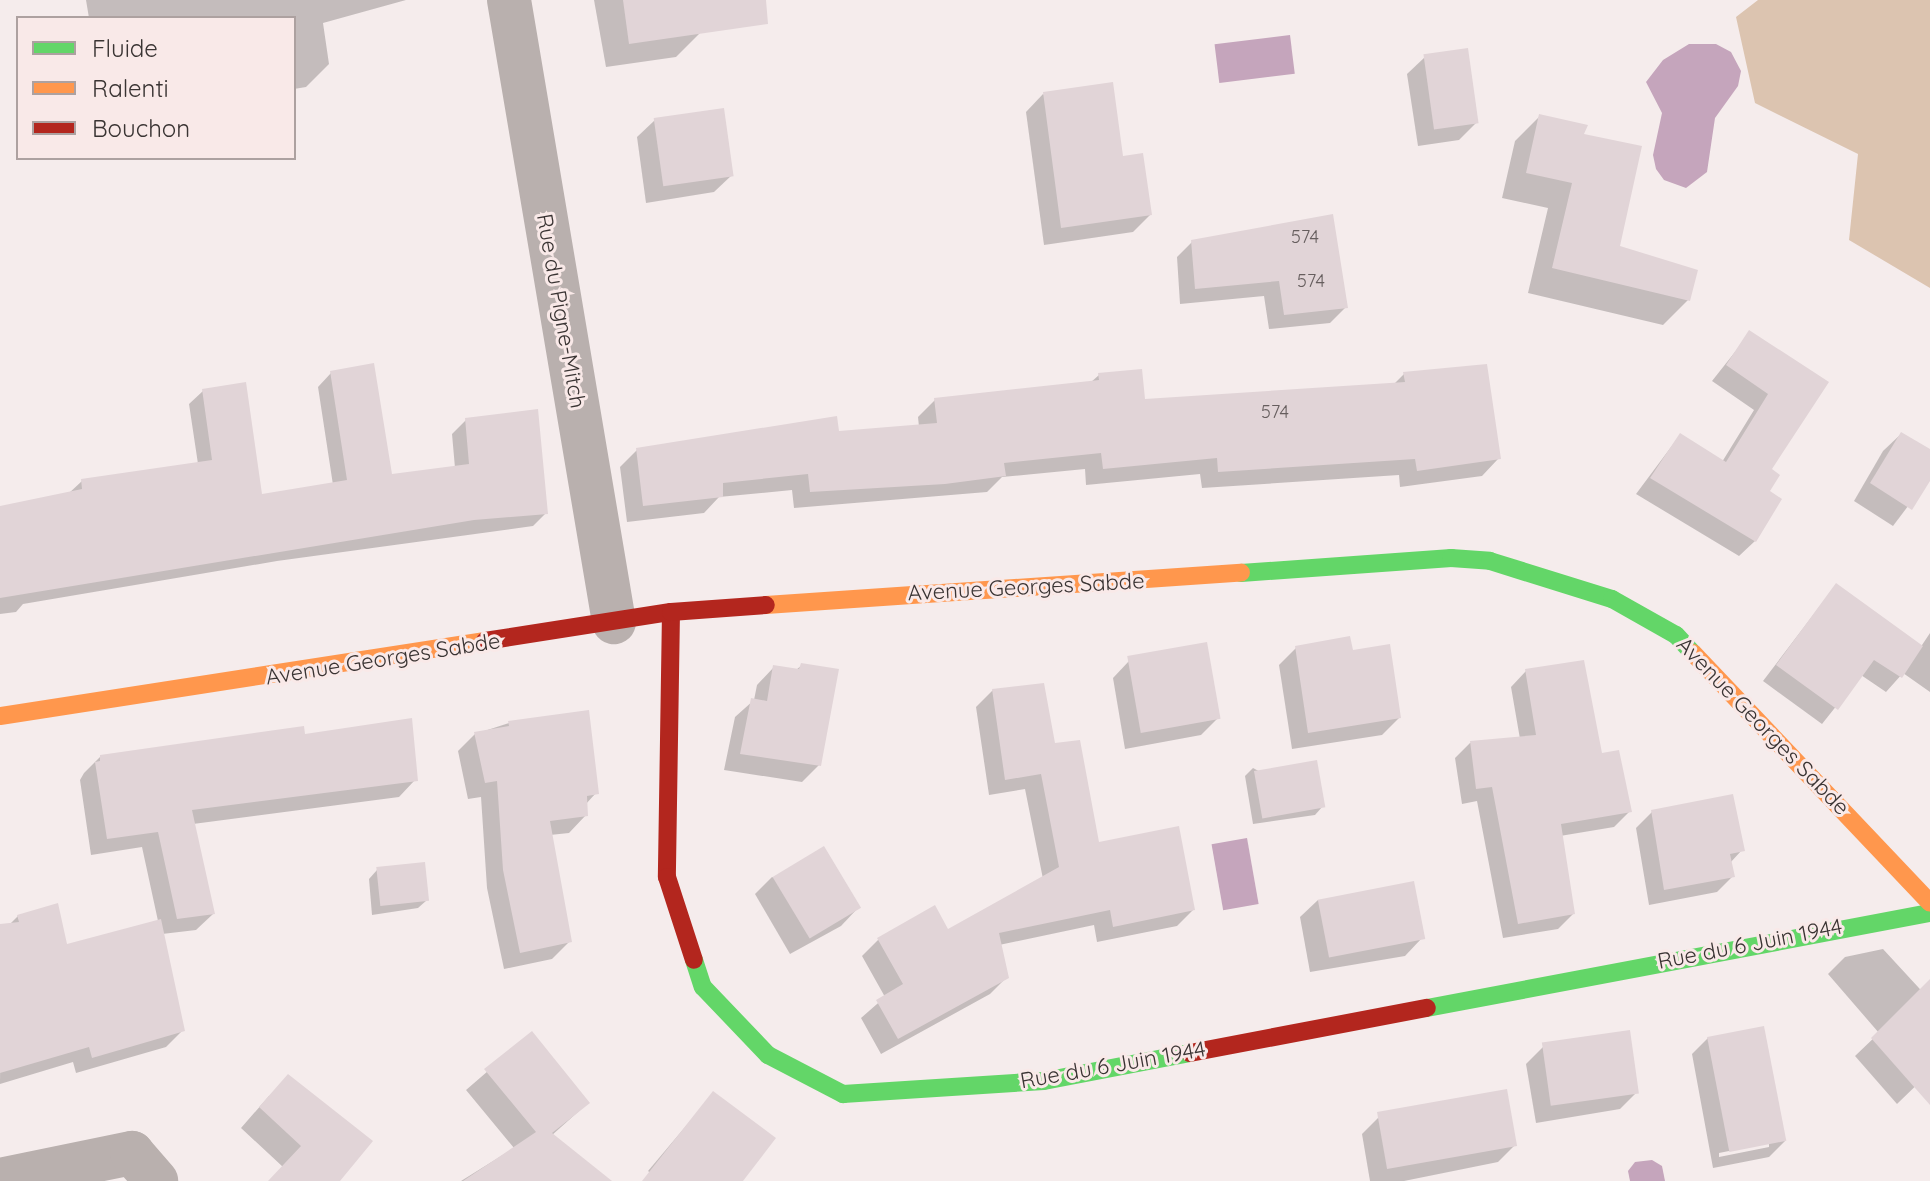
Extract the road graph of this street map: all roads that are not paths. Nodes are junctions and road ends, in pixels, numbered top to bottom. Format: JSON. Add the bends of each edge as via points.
{"nodes":[{"id":1,"x":509,"y":0,"type":"edge"},
{"id":2,"x":671,"y":612,"type":"junction"},
{"id":3,"x":614,"y":622,"type":"junction"},
{"id":4,"x":0,"y":716,"type":"edge"},
{"id":5,"x":1930,"y":903,"type":"edge"},
{"id":6,"x":1930,"y":913,"type":"edge"},
{"id":7,"x":0,"y":1180,"type":"edge"},
{"id":8,"x":156,"y":1181,"type":"edge"}],
"edges":[{"from":1,"to":3,"type":"street","name":"Rue du Pigne-Mitch"},
{"from":2,"to":3,"type":"street","name":"Avenue Georges Sabde"},
{"from":2,"to":5,"type":"street","name":"Avenue Georges Sabde","via":[[1451,558],[1530,570],[1612,599],[1676,635],[1737,693]]},
{"from":2,"to":6,"type":"street","name":"Rue du 6 Juin 1944","via":[[667,877],[703,987],[768,1055],[843,1094],[1044,1081]]},
{"from":3,"to":4,"type":"street","name":"Avenue Georges Sabde"},
{"from":7,"to":8,"type":"street","via":[[132,1153]]}]}
